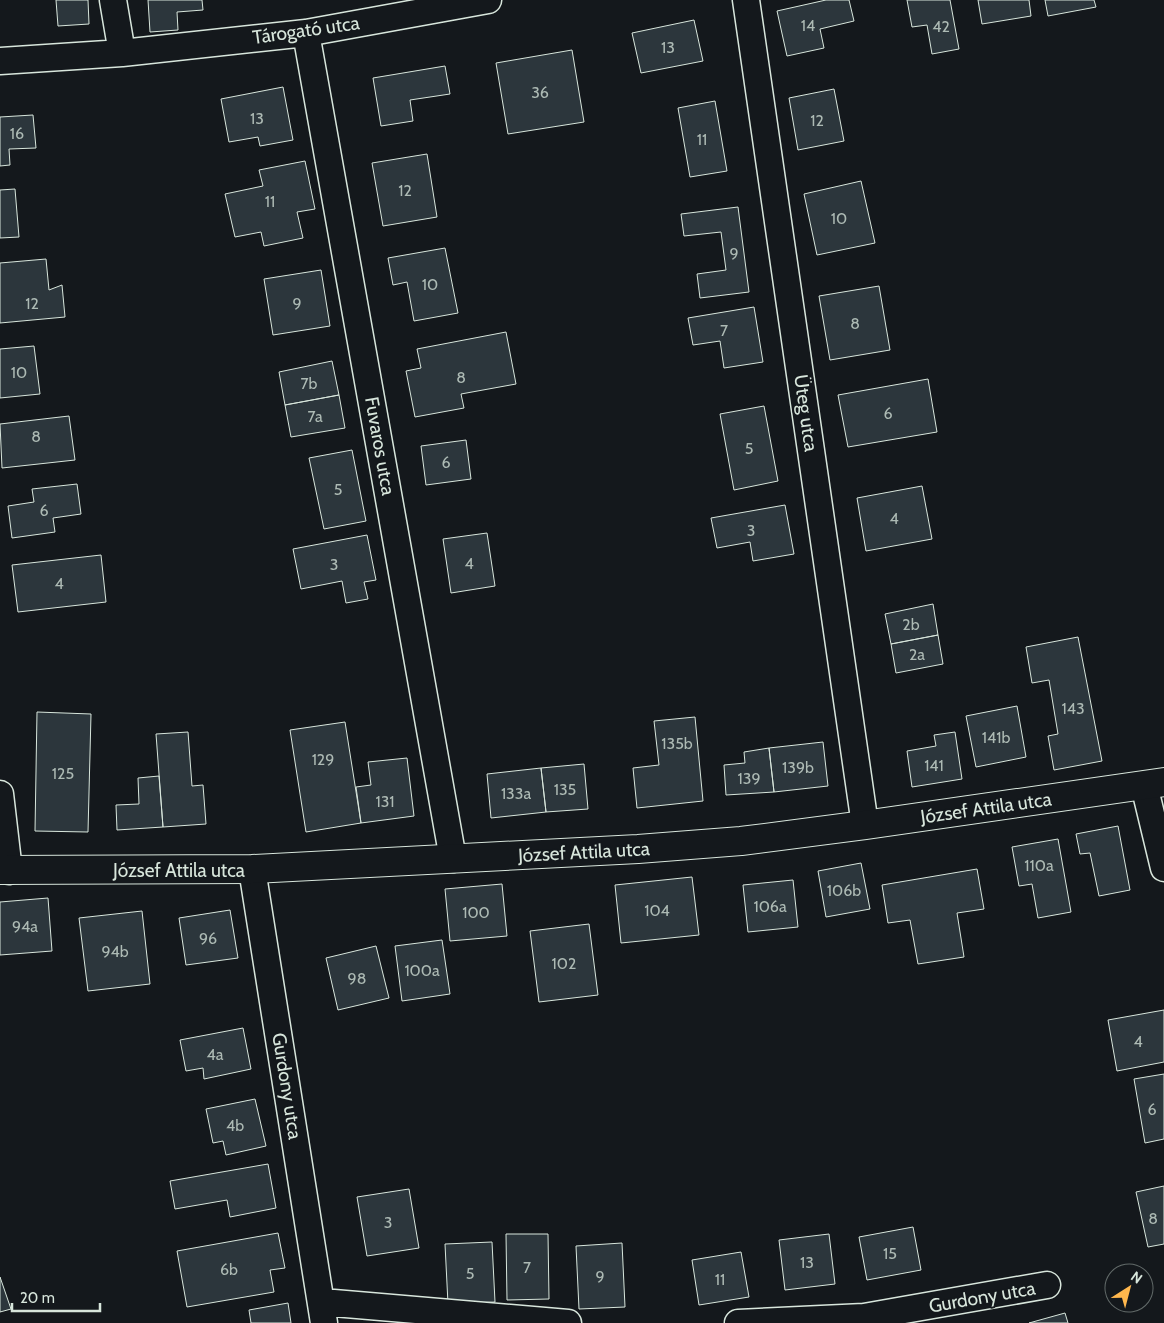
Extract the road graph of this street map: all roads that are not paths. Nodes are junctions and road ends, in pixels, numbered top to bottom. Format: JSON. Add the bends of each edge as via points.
{"nodes":[{"id":1,"x":113,"y":0,"type":"edge"},
{"id":2,"x":488,"y":0,"type":"edge"},
{"id":3,"x":746,"y":0,"type":"edge"},
{"id":4,"x":306,"y":33,"type":"junction"},
{"id":5,"x":122,"y":53,"type":"junction"},
{"id":6,"x":0,"y":61,"type":"edge"},
{"id":7,"x":1154,"y":784,"type":"edge"},
{"id":8,"x":0,"y":794,"type":"edge"},
{"id":9,"x":865,"y":825,"type":"junction"},
{"id":10,"x":454,"y":858,"type":"junction"},
{"id":11,"x":1164,"y":868,"type":"edge"},
{"id":12,"x":252,"y":869,"type":"junction"},
{"id":13,"x":4,"y":871,"type":"edge"},
{"id":14,"x":1048,"y":1285,"type":"dead end"},
{"id":15,"x":323,"y":1312,"type":"edge"},
{"id":16,"x":568,"y":1323,"type":"edge"},
{"id":17,"x":738,"y":1323,"type":"edge"}],
"edges":[{"from":1,"to":5,"type":"street"},
{"from":2,"to":4,"type":"street","name":"Tárogató utca"},
{"from":3,"to":9,"type":"street","name":"Üteg utca"},
{"from":4,"to":5,"type":"street","name":"Tárogató utca"},
{"from":4,"to":10,"type":"street","name":"Fuvaros utca"},
{"from":5,"to":6,"type":"street","name":"Tárogató utca"},
{"from":7,"to":9,"type":"street","name":"József Attila utca"},
{"from":7,"to":11,"type":"street"},
{"from":8,"to":13,"type":"street"},
{"from":9,"to":10,"type":"street","name":"József Attila utca","via":[[741,841]]},
{"from":10,"to":12,"type":"street","name":"József Attila utca"},
{"from":12,"to":13,"type":"street","name":"József Attila utca"},
{"from":12,"to":15,"type":"street","name":"Gurdony utca"},
{"from":14,"to":17,"type":"street","name":"Gurdony utca","via":[[864,1317]]},
{"from":15,"to":16,"type":"street","name":"Gurdony utca"}]}
